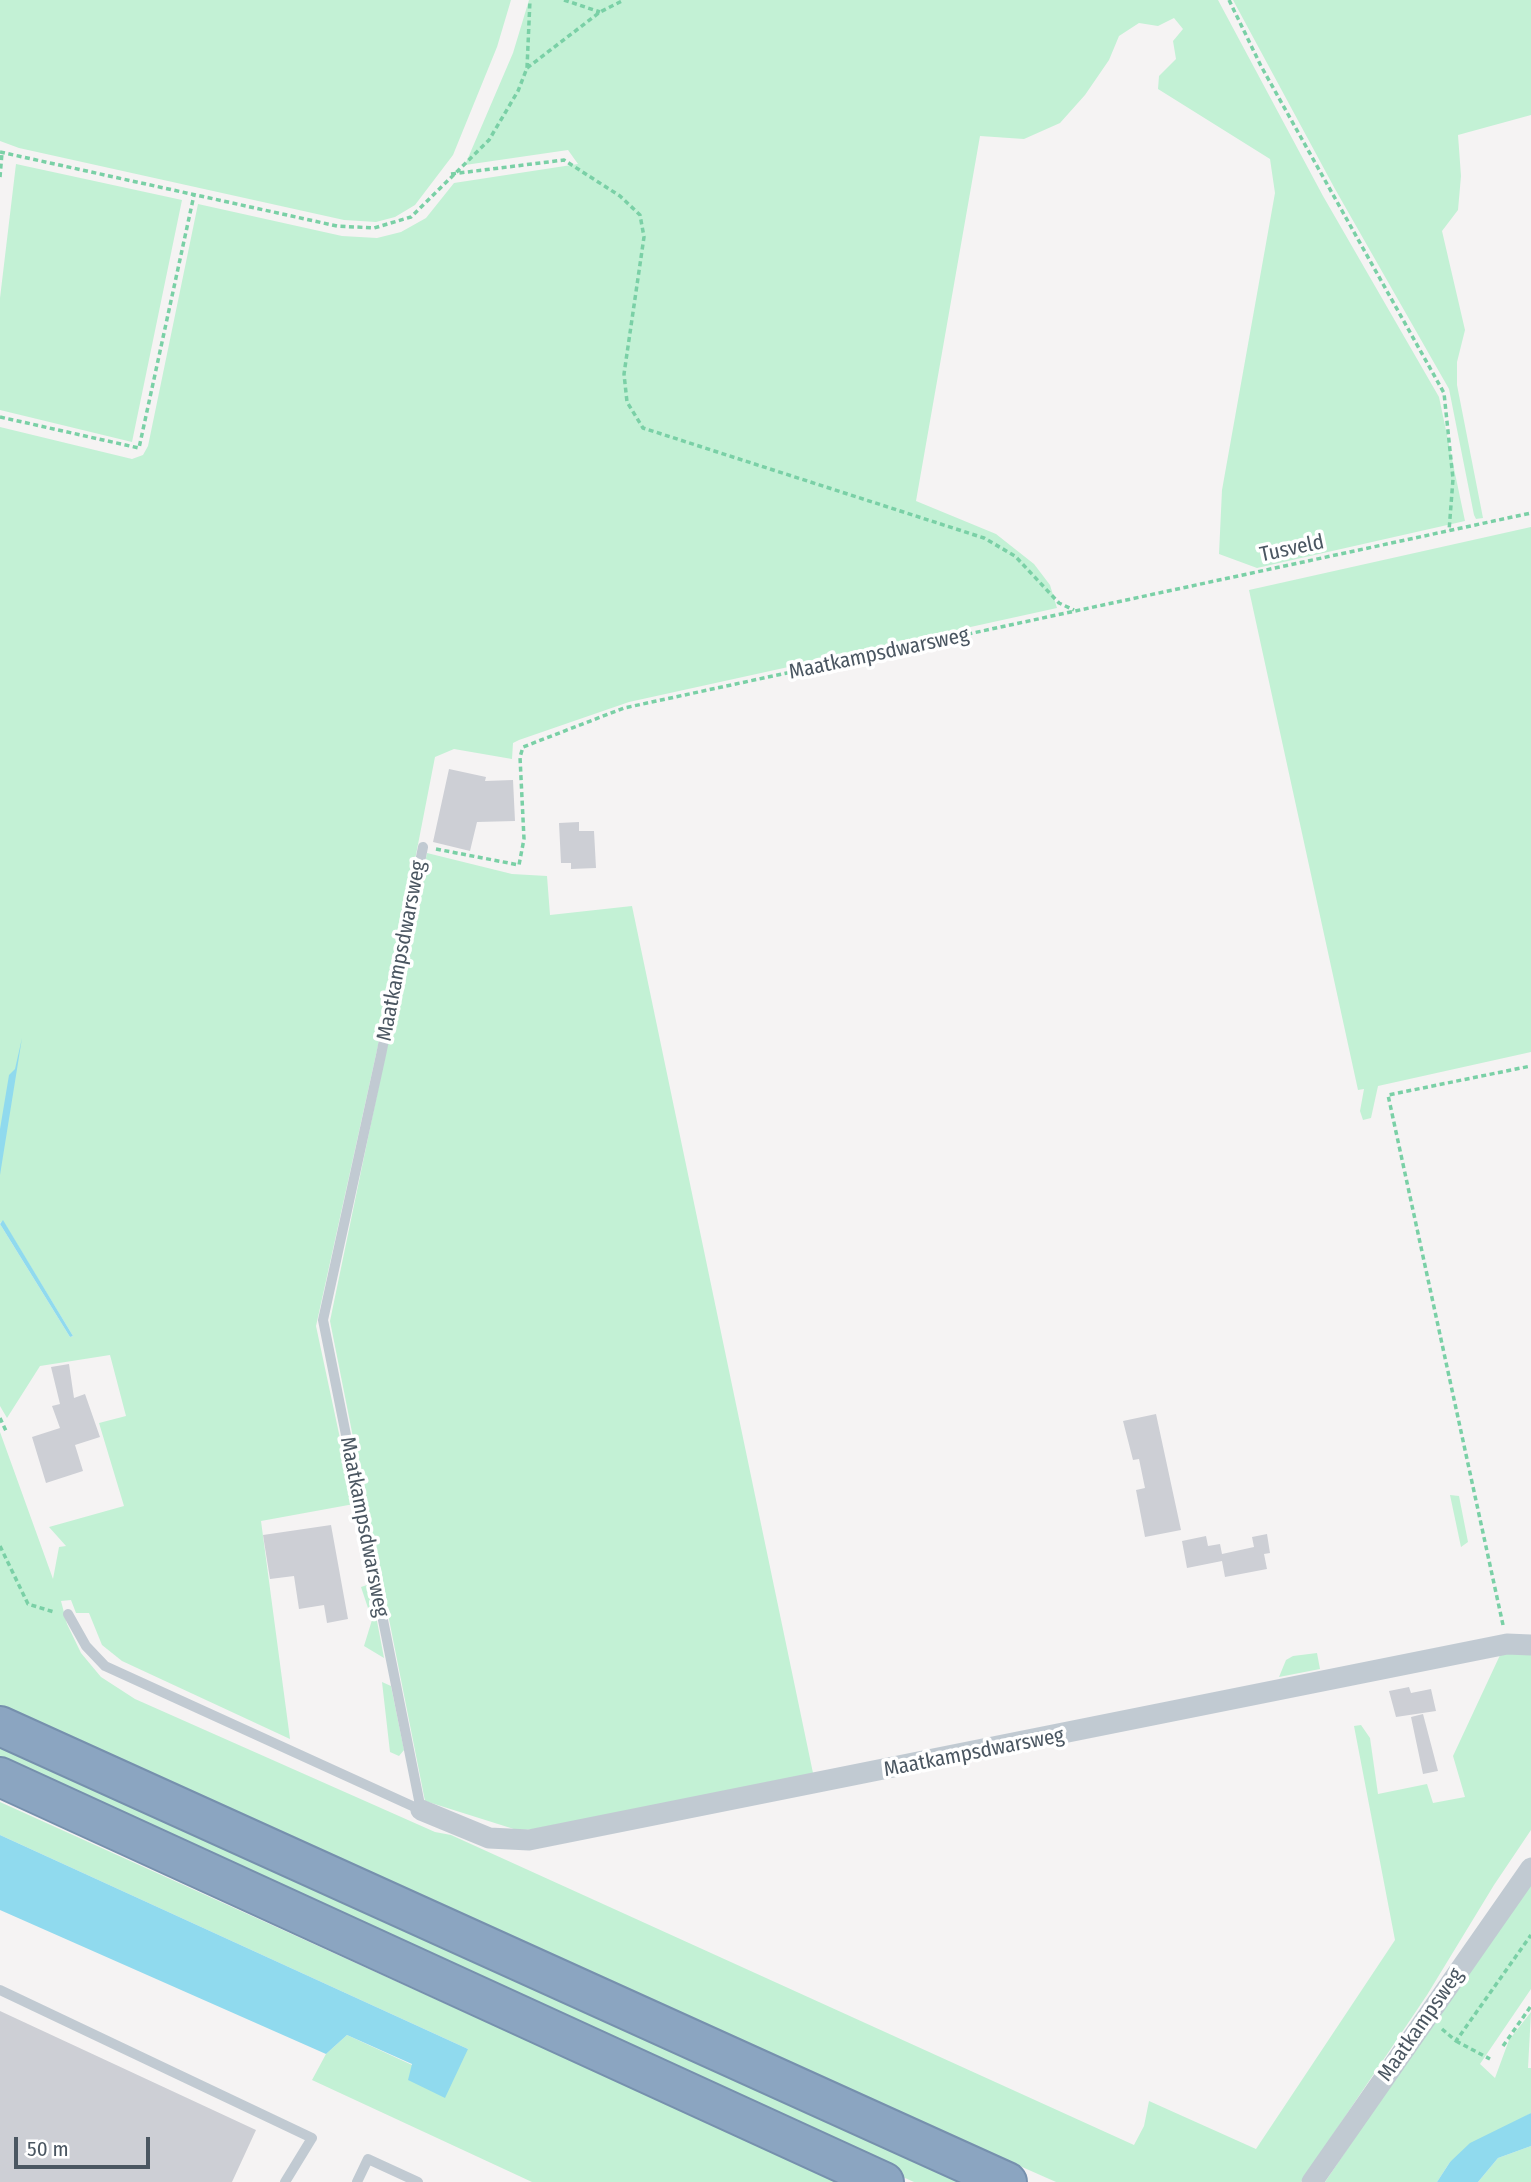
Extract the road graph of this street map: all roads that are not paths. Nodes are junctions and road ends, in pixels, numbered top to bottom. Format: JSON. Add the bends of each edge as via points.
{"nodes":[{"id":1,"x":423,"y":847,"type":"road end"},
{"id":2,"x":68,"y":1614,"type":"road end"},
{"id":3,"x":1531,"y":1645,"type":"edge"},
{"id":4,"x":0,"y":1726,"type":"edge"},
{"id":5,"x":0,"y":1777,"type":"edge"},
{"id":6,"x":421,"y":1810,"type":"junction"},
{"id":7,"x":1531,"y":1868,"type":"edge"},
{"id":8,"x":0,"y":1990,"type":"edge"},
{"id":9,"x":285,"y":2182,"type":"edge"},
{"id":10,"x":357,"y":2182,"type":"edge"},
{"id":11,"x":418,"y":2182,"type":"edge"},
{"id":12,"x":884,"y":2182,"type":"edge"},
{"id":13,"x":1007,"y":2182,"type":"edge"},
{"id":14,"x":1312,"y":2182,"type":"edge"}],
"edges":[{"from":1,"to":6,"type":"lane","name":"Maatkampsdwarsweg","via":[[323,1320]]},
{"from":2,"to":6,"type":"lane","name":"Maatkampsdwarsweg","via":[[86,1646],[105,1666]]},
{"from":3,"to":6,"type":"street","name":"Maatkampsdwarsweg","via":[[1507,1644],[529,1840],[489,1838]]},
{"from":4,"to":13,"type":"highway"},
{"from":5,"to":12,"type":"highway"},
{"from":7,"to":14,"type":"street","name":"Maatkampsweg"},
{"from":8,"to":9,"type":"lane","via":[[312,2138]]},
{"from":10,"to":11,"type":"lane","via":[[368,2159]]}]}
